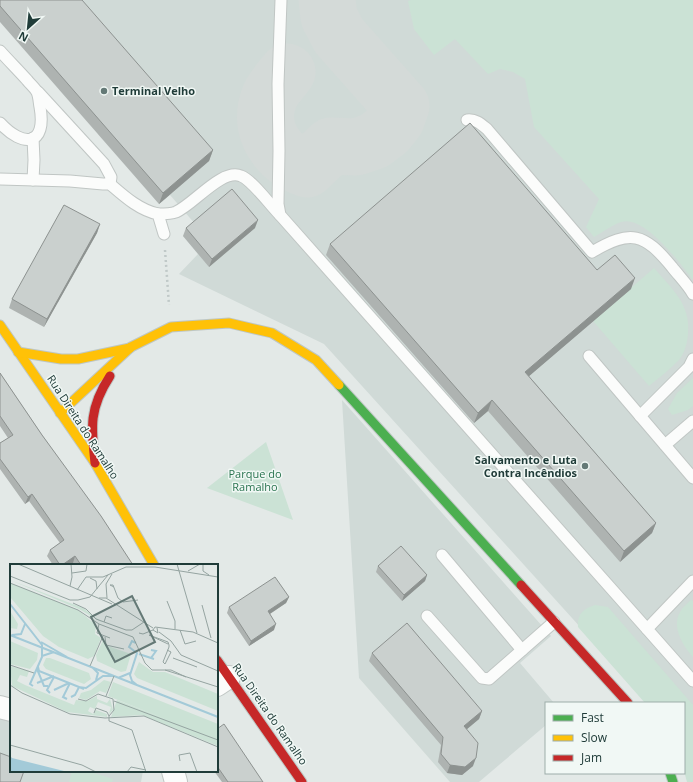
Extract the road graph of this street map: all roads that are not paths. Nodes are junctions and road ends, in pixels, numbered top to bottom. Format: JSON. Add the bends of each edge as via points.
{"nodes":[{"id":1,"x":281,"y":0,"type":"edge"},
{"id":2,"x":0,"y":51,"type":"edge"},
{"id":3,"x":37,"y":92,"type":"junction"},
{"id":4,"x":467,"y":120,"type":"dead end"},
{"id":5,"x":0,"y":122,"type":"edge"},
{"id":6,"x":33,"y":138,"type":"junction"},
{"id":7,"x":0,"y":178,"type":"edge"},
{"id":8,"x":34,"y":180,"type":"junction"},
{"id":9,"x":110,"y":184,"type":"junction"},
{"id":10,"x":158,"y":214,"type":"junction"},
{"id":11,"x":280,"y":215,"type":"junction"},
{"id":12,"x":164,"y":234,"type":"road end"},
{"id":13,"x":693,"y":294,"type":"edge"},
{"id":14,"x":0,"y":325,"type":"edge"},
{"id":15,"x":131,"y":347,"type":"junction"},
{"id":16,"x":18,"y":352,"type":"junction"},
{"id":17,"x":589,"y":356,"type":"dead end"},
{"id":18,"x":693,"y":359,"type":"edge"},
{"id":19,"x":60,"y":413,"type":"junction"},
{"id":20,"x":640,"y":416,"type":"junction"},
{"id":21,"x":693,"y":421,"type":"edge"},
{"id":22,"x":665,"y":445,"type":"junction"},
{"id":23,"x":94,"y":463,"type":"junction"},
{"id":24,"x":693,"y":478,"type":"edge"},
{"id":25,"x":442,"y":555,"type":"dead end"},
{"id":26,"x":153,"y":564,"type":"edge"},
{"id":27,"x":693,"y":581,"type":"edge"},
{"id":28,"x":427,"y":616,"type":"dead end"},
{"id":29,"x":554,"y":622,"type":"junction"},
{"id":30,"x":647,"y":629,"type":"junction"},
{"id":31,"x":522,"y":650,"type":"junction"},
{"id":32,"x":218,"y":664,"type":"edge"},
{"id":33,"x":223,"y":681,"type":"edge"},
{"id":34,"x":693,"y":681,"type":"edge"},
{"id":35,"x":627,"y":702,"type":"edge"},
{"id":36,"x":0,"y":707,"type":"edge"},
{"id":37,"x":10,"y":710,"type":"edge"},
{"id":38,"x":173,"y":772,"type":"edge"},
{"id":39,"x":176,"y":782,"type":"edge"},
{"id":40,"x":302,"y":782,"type":"edge"}],
"edges":[{"from":1,"to":11,"type":"lane","via":[[278,84]]},
{"from":2,"to":3,"type":"lane"},
{"from":3,"to":6,"type":"lane","via":[[41,125],[39,134]]},
{"from":3,"to":9,"type":"lane","via":[[104,164],[111,177]]},
{"from":4,"to":13,"type":"lane","via":[[480,122],[488,129],[592,252],[624,237],[643,240],[660,252]]},
{"from":5,"to":6,"type":"lane","via":[[18,138]]},
{"from":6,"to":8,"type":"lane"},
{"from":7,"to":8,"type":"lane"},
{"from":8,"to":9,"type":"lane"},
{"from":9,"to":10,"type":"lane","via":[[130,201]]},
{"from":10,"to":11,"type":"lane","via":[[176,212],[224,177],[234,174],[242,176],[251,184]]},
{"from":10,"to":12,"type":"lane"},
{"from":11,"to":30,"type":"lane"},
{"from":14,"to":16,"type":"street","name":"Rua Direita do Ramalho"},
{"from":15,"to":16,"type":"street","via":[[78,359]]},
{"from":15,"to":19,"type":"street"},
{"from":15,"to":23,"type":"street","via":[[106,381],[94,404],[91,428]]},
{"from":15,"to":29,"type":"street","via":[[171,327],[229,323],[272,333],[316,360]]},
{"from":16,"to":19,"type":"street","name":"Rua Direita do Ramalho"},
{"from":17,"to":20,"type":"lane"},
{"from":18,"to":20,"type":"lane","via":[[689,368]]},
{"from":19,"to":23,"type":"street","name":"Rua Direita do Ramalho"},
{"from":20,"to":22,"type":"lane"},
{"from":21,"to":22,"type":"lane"},
{"from":22,"to":24,"type":"lane"},
{"from":23,"to":26,"type":"street","name":"Rua Direita do Ramalho"},
{"from":25,"to":31,"type":"lane"},
{"from":27,"to":30,"type":"lane"},
{"from":28,"to":31,"type":"lane","via":[[482,678],[489,679]]},
{"from":29,"to":31,"type":"lane"},
{"from":29,"to":35,"type":"street"},
{"from":30,"to":34,"type":"lane"},
{"from":32,"to":33,"type":"street","name":"Rua Direita do Ramalho"},
{"from":33,"to":40,"type":"street","name":"Rua Direita do Ramalho"},
{"from":36,"to":37,"type":"street"},
{"from":38,"to":39,"type":"street"}]}
